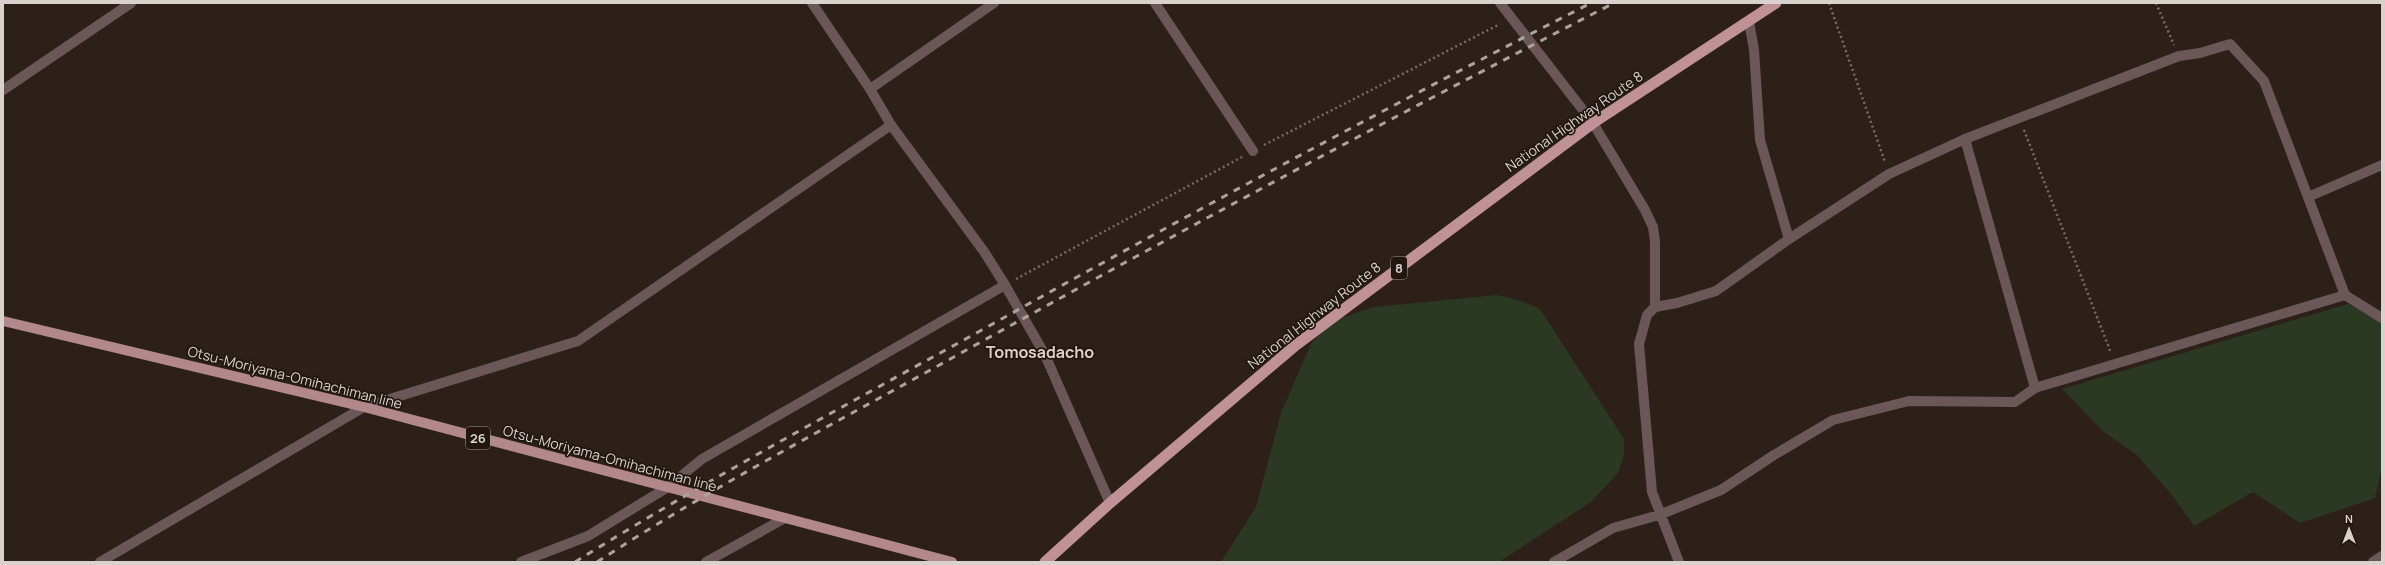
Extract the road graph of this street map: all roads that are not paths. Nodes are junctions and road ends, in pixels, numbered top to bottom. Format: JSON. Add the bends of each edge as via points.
{"nodes":[{"id":1,"x":131,"y":3,"type":"edge"},
{"id":2,"x":812,"y":3,"type":"edge"},
{"id":3,"x":994,"y":3,"type":"edge"},
{"id":4,"x":1155,"y":3,"type":"edge"},
{"id":5,"x":1500,"y":3,"type":"edge"},
{"id":6,"x":1776,"y":3,"type":"edge"},
{"id":7,"x":1749,"y":21,"type":"junction"},
{"id":8,"x":3,"y":90,"type":"edge"},
{"id":9,"x":870,"y":90,"type":"junction"},
{"id":10,"x":1592,"y":123,"type":"junction"},
{"id":11,"x":891,"y":125,"type":"junction"},
{"id":12,"x":1965,"y":139,"type":"junction"},
{"id":13,"x":1253,"y":151,"type":"dead end"},
{"id":14,"x":2382,"y":165,"type":"edge"},
{"id":15,"x":2308,"y":197,"type":"junction"},
{"id":16,"x":1789,"y":239,"type":"junction"},
{"id":17,"x":1004,"y":285,"type":"junction"},
{"id":18,"x":2345,"y":295,"type":"junction"},
{"id":19,"x":1655,"y":307,"type":"junction"},
{"id":20,"x":2382,"y":318,"type":"edge"},
{"id":21,"x":3,"y":321,"type":"edge"},
{"id":22,"x":2035,"y":388,"type":"junction"},
{"id":23,"x":364,"y":408,"type":"junction"},
{"id":24,"x":668,"y":487,"type":"junction"},
{"id":25,"x":1110,"y":504,"type":"junction"},
{"id":26,"x":1659,"y":515,"type":"junction"},
{"id":27,"x":785,"y":518,"type":"junction"},
{"id":28,"x":2382,"y":556,"type":"edge"},
{"id":29,"x":100,"y":562,"type":"edge"},
{"id":30,"x":521,"y":562,"type":"edge"},
{"id":31,"x":706,"y":562,"type":"edge"},
{"id":32,"x":952,"y":562,"type":"edge"},
{"id":33,"x":1045,"y":562,"type":"edge"},
{"id":34,"x":1554,"y":562,"type":"edge"},
{"id":35,"x":1679,"y":562,"type":"edge"},
{"id":36,"x":2373,"y":562,"type":"edge"}],
"edges":[{"from":1,"to":8,"type":"street"},
{"from":2,"to":9,"type":"street"},
{"from":3,"to":9,"type":"street"},
{"from":4,"to":13,"type":"street"},
{"from":5,"to":10,"type":"street"},
{"from":6,"to":7,"type":"highway","name":"National Highway Route 8","number":"8"},
{"from":7,"to":10,"type":"highway","name":"National Highway Route 8","number":"8"},
{"from":7,"to":16,"type":"street","via":[[1754,50],[1760,140]]},
{"from":9,"to":11,"type":"street"},
{"from":10,"to":19,"type":"street","via":[[1653,227]]},
{"from":10,"to":25,"type":"highway","name":"National Highway Route 8","number":"8","via":[[1296,345]]},
{"from":11,"to":17,"type":"street","via":[[985,253]]},
{"from":11,"to":23,"type":"street","via":[[578,341]]},
{"from":12,"to":15,"type":"street","via":[[2179,56],[2230,44],[2264,81]]},
{"from":12,"to":16,"type":"street","via":[[1889,174]]},
{"from":12,"to":22,"type":"street"},
{"from":14,"to":15,"type":"street"},
{"from":15,"to":18,"type":"street"},
{"from":16,"to":19,"type":"street","via":[[1716,291]]},
{"from":17,"to":24,"type":"street","via":[[702,459]]},
{"from":17,"to":25,"type":"street","via":[[1045,355]]},
{"from":18,"to":20,"type":"street"},
{"from":18,"to":22,"type":"street"},
{"from":19,"to":26,"type":"street","via":[[1647,315],[1639,344],[1652,492]]},
{"from":21,"to":23,"type":"main road","name":"Otsu-Moriyama-Omihachiman line","number":"26"},
{"from":22,"to":26,"type":"street","via":[[2015,402],[1909,401],[1833,420],[1721,490]]},
{"from":23,"to":24,"type":"main road","name":"Otsu-Moriyama-Omihachiman line","number":"26"},
{"from":23,"to":29,"type":"street"},
{"from":24,"to":27,"type":"main road","name":"Otsu-Moriyama-Omihachiman line","number":"26"},
{"from":24,"to":30,"type":"street","via":[[588,536]]},
{"from":25,"to":33,"type":"highway","name":"National Highway Route 8","number":"8"},
{"from":26,"to":34,"type":"street","via":[[1613,528]]},
{"from":26,"to":35,"type":"street"},
{"from":27,"to":31,"type":"street"},
{"from":27,"to":32,"type":"main road","name":"Otsu-Moriyama-Omihachiman line","number":"26"},
{"from":28,"to":36,"type":"street"}]}
